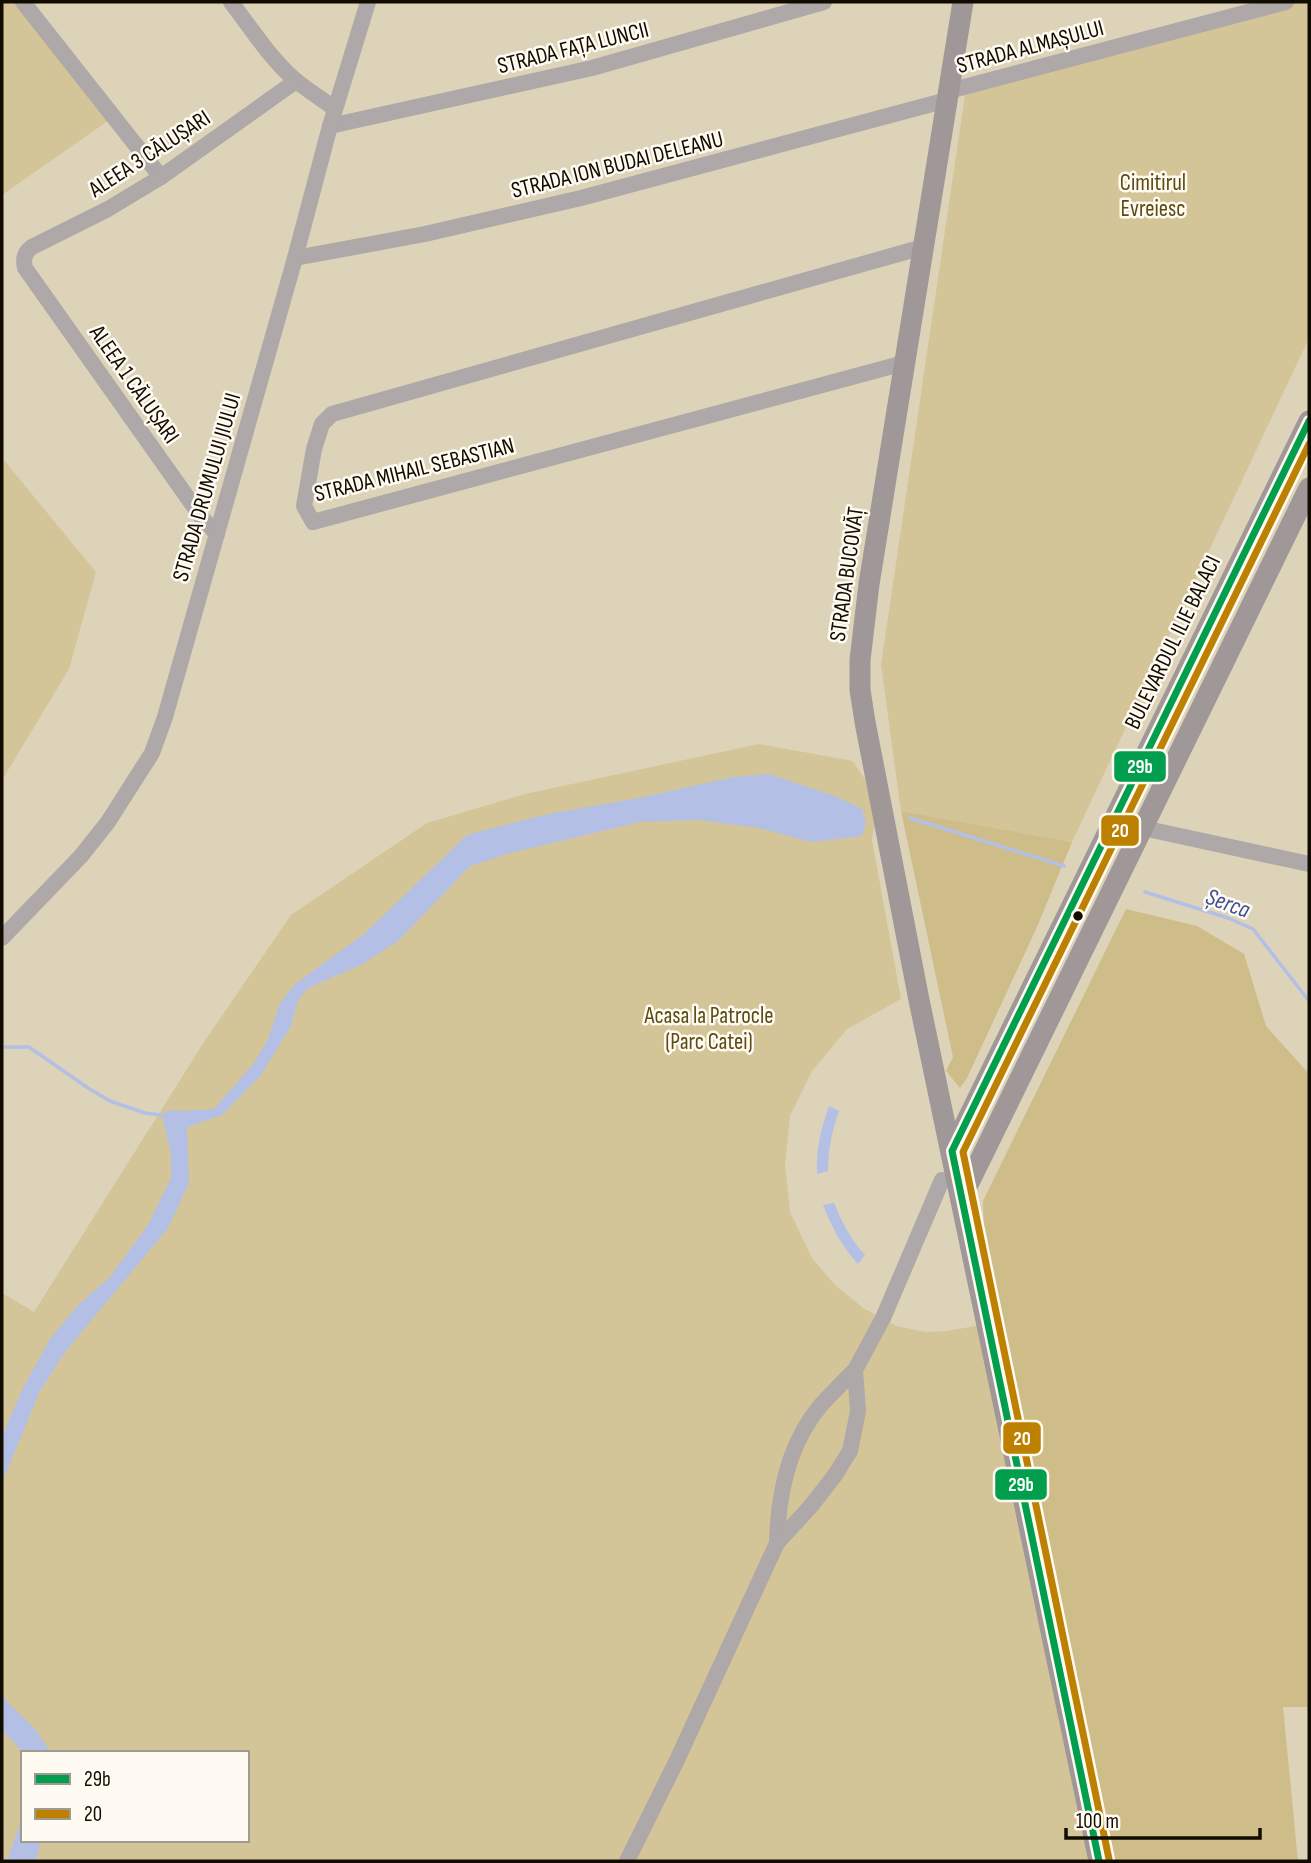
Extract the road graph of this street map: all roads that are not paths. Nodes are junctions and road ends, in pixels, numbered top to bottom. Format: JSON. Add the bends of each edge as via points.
{"nodes":[{"id":1,"x":23,"y":2,"type":"edge"},
{"id":2,"x":231,"y":2,"type":"edge"},
{"id":3,"x":368,"y":2,"type":"edge"},
{"id":4,"x":824,"y":2,"type":"edge"},
{"id":5,"x":963,"y":2,"type":"edge"},
{"id":6,"x":1286,"y":2,"type":"edge"},
{"id":7,"x":296,"y":81,"type":"junction"},
{"id":8,"x":948,"y":95,"type":"junction"},
{"id":9,"x":335,"y":108,"type":"junction"},
{"id":10,"x":330,"y":126,"type":"junction"},
{"id":11,"x":161,"y":177,"type":"junction"},
{"id":12,"x":923,"y":247,"type":"junction"},
{"id":13,"x":24,"y":256,"type":"joint"},
{"id":14,"x":295,"y":258,"type":"junction"},
{"id":15,"x":904,"y":363,"type":"junction"},
{"id":16,"x":1309,"y":421,"type":"edge"},
{"id":17,"x":1309,"y":488,"type":"edge"},
{"id":18,"x":216,"y":534,"type":"junction"},
{"id":19,"x":1143,"y":828,"type":"junction"},
{"id":20,"x":1309,"y":864,"type":"edge"},
{"id":21,"x":2,"y":938,"type":"edge"},
{"id":22,"x":952,"y":1151,"type":"junction"},
{"id":23,"x":942,"y":1180,"type":"dead end"},
{"id":24,"x":961,"y":1199,"type":"junction"},
{"id":25,"x":855,"y":1370,"type":"junction"},
{"id":26,"x":777,"y":1543,"type":"junction"},
{"id":27,"x":627,"y":1861,"type":"edge"},
{"id":28,"x":1099,"y":1861,"type":"edge"}],
"edges":[{"from":1,"to":11,"type":"street"},
{"from":2,"to":7,"type":"street"},
{"from":3,"to":9,"type":"street","name":"STRADA DRUMULUI JIULUI"},
{"from":4,"to":10,"type":"street","name":"STRADA FAȚA LUNCII","via":[[592,68]]},
{"from":5,"to":8,"type":"main road","name":"STRADA BUCOVĂȚ"},
{"from":6,"to":8,"type":"street","name":"STRADA ALMAȘULUI"},
{"from":7,"to":9,"type":"street"},
{"from":7,"to":11,"type":"street","name":"ALEEA 3 CĂLUȘARI"},
{"from":8,"to":12,"type":"main road","name":"STRADA BUCOVĂȚ"},
{"from":8,"to":14,"type":"street","name":"STRADA ION BUDAI DELEANU","via":[[581,198]]},
{"from":9,"to":10,"type":"street","name":"STRADA DRUMULUI JIULUI"},
{"from":10,"to":14,"type":"street","name":"STRADA DRUMULUI JIULUI"},
{"from":11,"to":13,"type":"street","name":"ALEEA 3 CĂLUȘARI","via":[[32,247]]},
{"from":12,"to":15,"type":"main road","name":"STRADA BUCOVĂȚ"},
{"from":12,"to":15,"type":"street","name":"STRADA MIHAIL SEBASTIAN","via":[[332,414],[322,424],[314,449],[304,506],[313,522]]},
{"from":13,"to":18,"type":"street","name":"ALEEA 1 CĂLUȘARI","via":[[25,268]]},
{"from":14,"to":18,"type":"street","name":"STRADA DRUMULUI JIULUI"},
{"from":15,"to":22,"type":"main road","name":"STRADA BUCOVĂȚ","via":[[863,626],[860,690]]},
{"from":16,"to":22,"type":"main road","name":"BULEVARDUL ILIE BALACI"},
{"from":17,"to":19,"type":"main road"},
{"from":18,"to":21,"type":"street","name":"STRADA DRUMULUI JIULUI","via":[[152,753],[81,856]]},
{"from":19,"to":20,"type":"street"},
{"from":19,"to":24,"type":"main road"},
{"from":22,"to":24,"type":"main road","name":"STRADA BUCOVĂȚ"},
{"from":23,"to":25,"type":"street","via":[[883,1318]]},
{"from":24,"to":28,"type":"main road","name":"STRADA BUCOVĂȚ"},
{"from":25,"to":26,"type":"street","via":[[820,1406],[800,1436],[788,1463]]},
{"from":25,"to":26,"type":"street","via":[[858,1411],[850,1451],[819,1496]]},
{"from":26,"to":27,"type":"street"}]}
